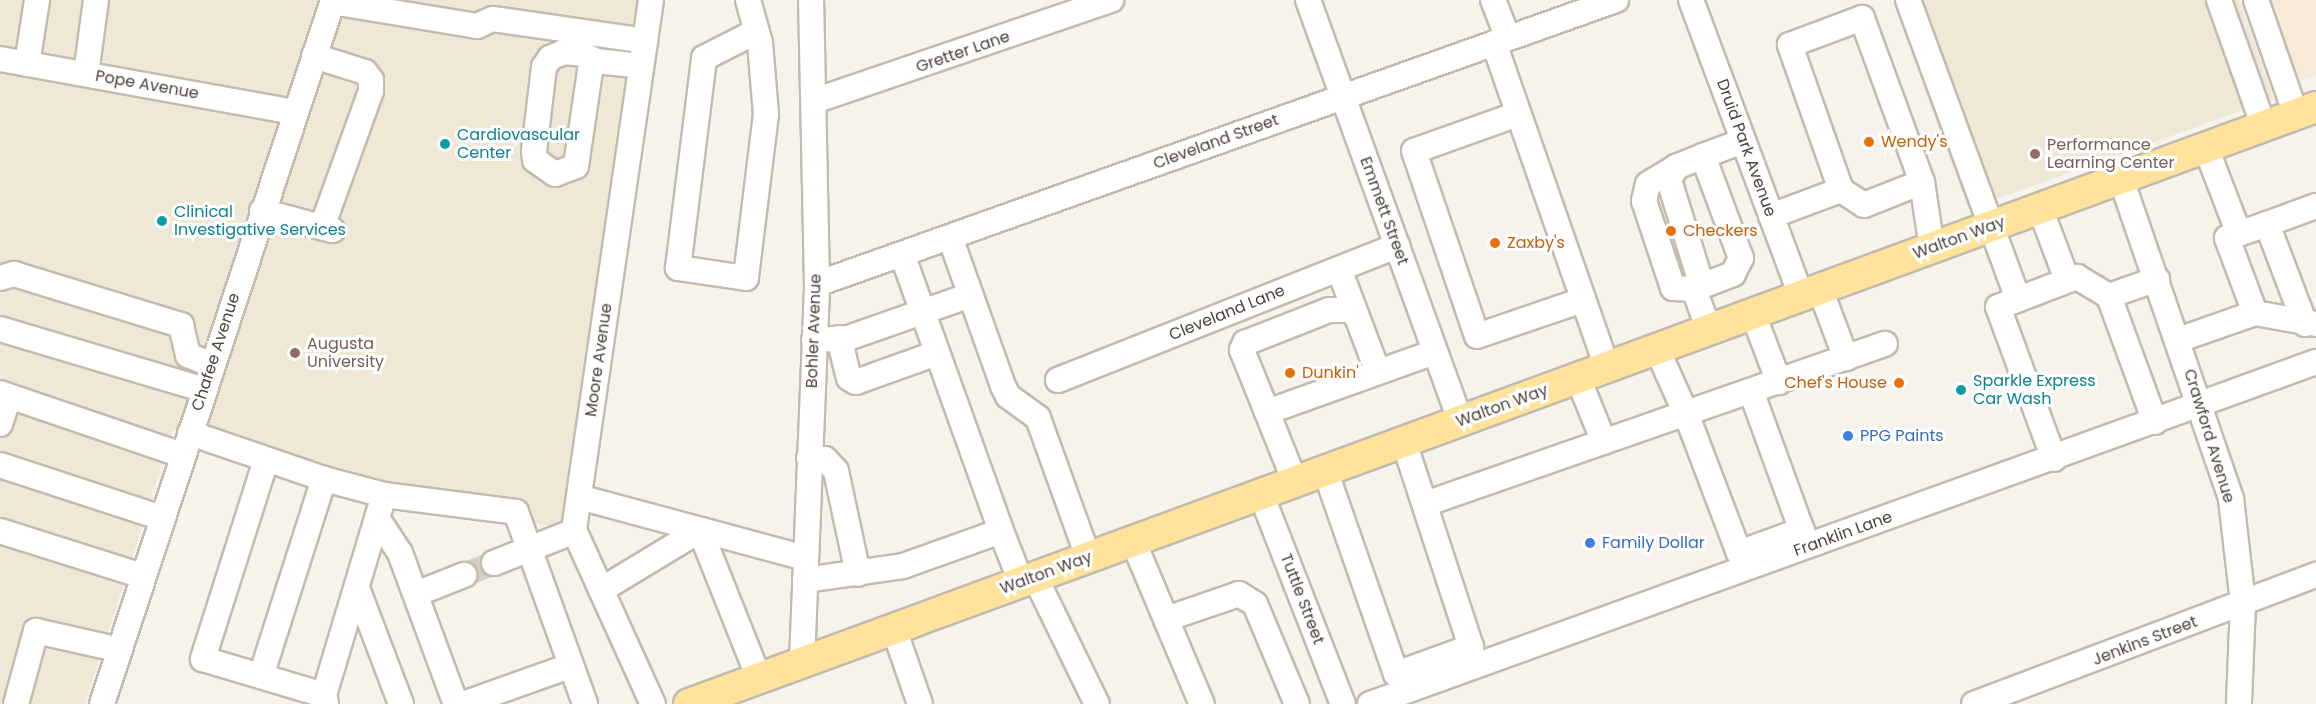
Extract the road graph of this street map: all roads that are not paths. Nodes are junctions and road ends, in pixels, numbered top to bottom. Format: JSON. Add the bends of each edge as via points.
{"nodes":[{"id":1,"x":37,"y":0,"type":"edge"},
{"id":2,"x":96,"y":0,"type":"edge"},
{"id":3,"x":651,"y":0,"type":"edge"},
{"id":4,"x":748,"y":0,"type":"edge"},
{"id":5,"x":811,"y":0,"type":"edge"},
{"id":6,"x":1111,"y":0,"type":"edge"},
{"id":7,"x":1308,"y":0,"type":"edge"},
{"id":8,"x":1493,"y":0,"type":"edge"},
{"id":9,"x":1616,"y":0,"type":"edge"},
{"id":10,"x":1691,"y":0,"type":"edge"},
{"id":11,"x":1908,"y":0,"type":"edge"},
{"id":12,"x":2218,"y":0,"type":"edge"},
{"id":13,"x":2256,"y":0,"type":"edge"},
{"id":14,"x":333,"y":1,"type":"edge"},
{"id":15,"x":757,"y":31,"type":"junction"},
{"id":16,"x":645,"y":41,"type":"junction"},
{"id":17,"x":1501,"y":41,"type":"junction"},
{"id":18,"x":314,"y":56,"type":"junction"},
{"id":19,"x":0,"y":59,"type":"edge"},
{"id":20,"x":596,"y":61,"type":"junction"},
{"id":21,"x":27,"y":64,"type":"junction"},
{"id":22,"x":641,"y":66,"type":"junction"},
{"id":23,"x":86,"y":74,"type":"junction"},
{"id":24,"x":1343,"y":97,"type":"junction"},
{"id":25,"x":814,"y":100,"type":"junction"},
{"id":26,"x":2306,"y":111,"type":"edge"},
{"id":27,"x":294,"y":112,"type":"junction"},
{"id":28,"x":1518,"y":114,"type":"junction"},
{"id":29,"x":2264,"y":127,"type":"junction"},
{"id":30,"x":1743,"y":141,"type":"junction"},
{"id":31,"x":2206,"y":148,"type":"junction"},
{"id":32,"x":1703,"y":156,"type":"junction"},
{"id":33,"x":2121,"y":179,"type":"junction"},
{"id":34,"x":1922,"y":182,"type":"junction"},
{"id":35,"x":1840,"y":190,"type":"junction"},
{"id":36,"x":2316,"y":206,"type":"edge"},
{"id":37,"x":2040,"y":208,"type":"junction"},
{"id":38,"x":262,"y":211,"type":"junction"},
{"id":39,"x":1771,"y":216,"type":"junction"},
{"id":40,"x":2268,"y":224,"type":"junction"},
{"id":41,"x":1991,"y":226,"type":"junction"},
{"id":42,"x":2239,"y":234,"type":"junction"},
{"id":43,"x":950,"y":237,"type":"junction"},
{"id":44,"x":1397,"y":246,"type":"junction"},
{"id":45,"x":1932,"y":248,"type":"junction"},
{"id":46,"x":902,"y":254,"type":"junction"},
{"id":47,"x":1338,"y":269,"type":"junction"},
{"id":48,"x":0,"y":278,"type":"edge"},
{"id":49,"x":2157,"y":279,"type":"junction"},
{"id":50,"x":2067,"y":280,"type":"junction"},
{"id":51,"x":817,"y":284,"type":"junction"},
{"id":52,"x":1698,"y":288,"type":"junction"},
{"id":53,"x":1810,"y":293,"type":"junction"},
{"id":54,"x":971,"y":295,"type":"junction"},
{"id":55,"x":2109,"y":296,"type":"junction"},
{"id":56,"x":2018,"y":299,"type":"junction"},
{"id":57,"x":1583,"y":300,"type":"junction"},
{"id":58,"x":923,"y":312,"type":"junction"},
{"id":59,"x":2255,"y":313,"type":"junction"},
{"id":60,"x":1753,"y":314,"type":"junction"},
{"id":61,"x":1356,"y":315,"type":"junction"},
{"id":62,"x":2311,"y":324,"type":"edge"},
{"id":63,"x":0,"y":328,"type":"edge"},
{"id":64,"x":1709,"y":330,"type":"junction"},
{"id":65,"x":839,"y":338,"type":"junction"},
{"id":66,"x":814,"y":339,"type":"junction"},
{"id":67,"x":2178,"y":340,"type":"junction"},
{"id":68,"x":1885,"y":344,"type":"dead end"},
{"id":69,"x":1657,"y":349,"type":"junction"},
{"id":70,"x":1435,"y":351,"type":"junction"},
{"id":71,"x":937,"y":353,"type":"junction"},
{"id":72,"x":188,"y":355,"type":"junction"},
{"id":73,"x":1846,"y":358,"type":"junction"},
{"id":74,"x":2316,"y":362,"type":"edge"},
{"id":75,"x":212,"y":365,"type":"junction"},
{"id":76,"x":1606,"y":368,"type":"junction"},
{"id":77,"x":1378,"y":372,"type":"junction"},
{"id":78,"x":1578,"y":378,"type":"junction"},
{"id":79,"x":1058,"y":380,"type":"dead end"},
{"id":80,"x":174,"y":381,"type":"junction"},
{"id":81,"x":1779,"y":382,"type":"junction"},
{"id":82,"x":204,"y":390,"type":"junction"},
{"id":83,"x":1751,"y":391,"type":"junction"},
{"id":84,"x":4,"y":394,"type":"edge"},
{"id":85,"x":2201,"y":406,"type":"junction"},
{"id":86,"x":1267,"y":412,"type":"junction"},
{"id":87,"x":1688,"y":416,"type":"junction"},
{"id":88,"x":1460,"y":421,"type":"junction"},
{"id":89,"x":2155,"y":422,"type":"junction"},
{"id":90,"x":0,"y":424,"type":"edge"},
{"id":91,"x":190,"y":433,"type":"junction"},
{"id":92,"x":1404,"y":442,"type":"junction"},
{"id":93,"x":1604,"y":442,"type":"junction"},
{"id":94,"x":182,"y":455,"type":"junction"},
{"id":95,"x":809,"y":458,"type":"junction"},
{"id":96,"x":2054,"y":459,"type":"junction"},
{"id":97,"x":266,"y":460,"type":"junction"},
{"id":98,"x":0,"y":465,"type":"edge"},
{"id":99,"x":1325,"y":470,"type":"junction"},
{"id":100,"x":324,"y":479,"type":"junction"},
{"id":101,"x":1295,"y":482,"type":"junction"},
{"id":102,"x":1261,"y":494,"type":"junction"},
{"id":103,"x":384,"y":495,"type":"junction"},
{"id":104,"x":579,"y":497,"type":"junction"},
{"id":105,"x":1425,"y":504,"type":"junction"},
{"id":106,"x":162,"y":518,"type":"junction"},
{"id":107,"x":377,"y":518,"type":"junction"},
{"id":108,"x":700,"y":530,"type":"junction"},
{"id":109,"x":0,"y":531,"type":"edge"},
{"id":110,"x":575,"y":531,"type":"junction"},
{"id":111,"x":1001,"y":531,"type":"junction"},
{"id":112,"x":1805,"y":538,"type":"junction"},
{"id":113,"x":1133,"y":541,"type":"junction"},
{"id":114,"x":531,"y":550,"type":"junction"},
{"id":115,"x":1088,"y":558,"type":"junction"},
{"id":116,"x":494,"y":563,"type":"tunnel mouth"},
{"id":117,"x":805,"y":569,"type":"junction"},
{"id":118,"x":858,"y":574,"type":"junction"},
{"id":119,"x":464,"y":575,"type":"tunnel mouth"},
{"id":120,"x":2316,"y":575,"type":"edge"},
{"id":121,"x":143,"y":576,"type":"junction"},
{"id":122,"x":1028,"y":579,"type":"junction"},
{"id":123,"x":357,"y":588,"type":"junction"},
{"id":124,"x":602,"y":590,"type":"junction"},
{"id":125,"x":416,"y":594,"type":"junction"},
{"id":126,"x":2243,"y":603,"type":"junction"},
{"id":127,"x":1166,"y":619,"type":"junction"},
{"id":128,"x":894,"y":629,"type":"junction"},
{"id":129,"x":120,"y":650,"type":"junction"},
{"id":130,"x":802,"y":662,"type":"junction"},
{"id":131,"x":570,"y":666,"type":"junction"},
{"id":132,"x":261,"y":676,"type":"junction"},
{"id":133,"x":759,"y":678,"type":"junction"},
{"id":134,"x":2034,"y":693,"type":"edge"},
{"id":135,"x":325,"y":699,"type":"edge"},
{"id":136,"x":16,"y":704,"type":"edge"},
{"id":137,"x":102,"y":704,"type":"edge"},
{"id":138,"x":401,"y":704,"type":"edge"},
{"id":139,"x":456,"y":704,"type":"edge"},
{"id":140,"x":463,"y":704,"type":"edge"},
{"id":141,"x":585,"y":704,"type":"edge"},
{"id":142,"x":653,"y":704,"type":"edge"},
{"id":143,"x":689,"y":704,"type":"edge"},
{"id":144,"x":920,"y":704,"type":"edge"},
{"id":145,"x":1097,"y":704,"type":"edge"},
{"id":146,"x":1202,"y":704,"type":"edge"},
{"id":147,"x":1297,"y":704,"type":"edge"},
{"id":148,"x":1343,"y":704,"type":"edge"},
{"id":149,"x":1370,"y":704,"type":"edge"},
{"id":150,"x":1974,"y":704,"type":"edge"},
{"id":151,"x":2239,"y":704,"type":"edge"}],
"edges":[{"from":1,"to":21,"type":"street"},
{"from":2,"to":23,"type":"street"},
{"from":3,"to":16,"type":"street","name":"Moore Avenue"},
{"from":4,"to":15,"type":"street"},
{"from":5,"to":25,"type":"street","name":"Bohler Avenue"},
{"from":6,"to":25,"type":"street","name":"Gretter Lane"},
{"from":7,"to":24,"type":"street","name":"Emmett Street"},
{"from":8,"to":17,"type":"street"},
{"from":9,"to":17,"type":"street","name":"Cleveland Street"},
{"from":10,"to":30,"type":"street","name":"Druid Park Avenue"},
{"from":11,"to":41,"type":"street"},
{"from":12,"to":29,"type":"street"},
{"from":13,"to":26,"type":"street"},
{"from":14,"to":16,"type":"street","via":[[477,26],[493,19]]},
{"from":14,"to":18,"type":"street","name":"Chafee Avenue"},
{"from":15,"to":15,"type":"street","via":[[766,114],[746,278],[678,268],[704,58]]},
{"from":16,"to":22,"type":"street","name":"Moore Avenue"},
{"from":17,"to":24,"type":"street","name":"Cleveland Street"},
{"from":17,"to":28,"type":"street"},
{"from":18,"to":27,"type":"street","name":"Chafee Avenue"},
{"from":18,"to":38,"type":"street","via":[[365,72],[371,80],[371,91],[327,228]]},
{"from":19,"to":21,"type":"street","name":"Pope Avenue"},
{"from":20,"to":20,"type":"street","via":[[583,54],[564,52],[550,58],[544,67],[534,151],[536,160],[555,174],[576,166],[590,71]]},
{"from":20,"to":22,"type":"street"},
{"from":21,"to":23,"type":"street","name":"Pope Avenue"},
{"from":22,"to":104,"type":"street","name":"Moore Avenue"},
{"from":23,"to":27,"type":"street","name":"Pope Avenue"},
{"from":24,"to":43,"type":"street","name":"Cleveland Street"},
{"from":24,"to":44,"type":"street","name":"Emmett Street"},
{"from":25,"to":51,"type":"street","name":"Bohler Avenue"},
{"from":26,"to":29,"type":"main road","name":"Walton Way"},
{"from":27,"to":38,"type":"street","name":"Chafee Avenue"},
{"from":28,"to":57,"type":"street"},
{"from":28,"to":57,"type":"street","via":[[1414,151],[1477,336]]},
{"from":29,"to":31,"type":"main road","name":"Walton Way"},
{"from":30,"to":32,"type":"street"},
{"from":30,"to":39,"type":"street","name":"Druid Park Avenue"},
{"from":31,"to":33,"type":"main road","name":"Walton Way"},
{"from":31,"to":42,"type":"street"},
{"from":32,"to":52,"type":"street","via":[[1741,258],[1733,274]]},
{"from":32,"to":52,"type":"street","via":[[1648,184],[1644,201],[1674,288]]},
{"from":33,"to":37,"type":"main road","name":"Walton Way"},
{"from":33,"to":49,"type":"street","name":"Crawford Avenue"},
{"from":34,"to":35,"type":"street","via":[[1864,204]]},
{"from":34,"to":35,"type":"street","via":[[1862,18],[1790,45]]},
{"from":34,"to":45,"type":"street"},
{"from":35,"to":39,"type":"street"},
{"from":36,"to":40,"type":"street"},
{"from":37,"to":41,"type":"main road","name":"Walton Way"},
{"from":37,"to":50,"type":"street"},
{"from":38,"to":75,"type":"street","name":"Chafee Avenue"},
{"from":39,"to":53,"type":"street","name":"Druid Park Avenue"},
{"from":40,"to":42,"type":"street"},
{"from":40,"to":62,"type":"street"},
{"from":41,"to":45,"type":"main road","name":"Walton Way"},
{"from":41,"to":56,"type":"street"},
{"from":42,"to":59,"type":"street","via":[[2227,238]]},
{"from":43,"to":46,"type":"street","name":"Cleveland Street"},
{"from":43,"to":54,"type":"street"},
{"from":44,"to":47,"type":"street","name":"Cleveland Lane"},
{"from":44,"to":70,"type":"street","name":"Emmett Street"},
{"from":45,"to":53,"type":"main road","name":"Walton Way"},
{"from":46,"to":51,"type":"street","name":"Cleveland Street"},
{"from":46,"to":58,"type":"street"},
{"from":47,"to":61,"type":"street"},
{"from":47,"to":79,"type":"street","name":"Cleveland Lane"},
{"from":48,"to":72,"type":"street","via":[[14,274],[181,325]]},
{"from":49,"to":55,"type":"street"},
{"from":49,"to":67,"type":"street","name":"Crawford Avenue"},
{"from":50,"to":55,"type":"street","via":[[2078,277]]},
{"from":50,"to":56,"type":"street"},
{"from":51,"to":66,"type":"street","name":"Bohler Avenue"},
{"from":52,"to":64,"type":"street"},
{"from":53,"to":60,"type":"main road","name":"Walton Way"},
{"from":53,"to":73,"type":"street","name":"Druid Park Avenue"},
{"from":54,"to":58,"type":"street"},
{"from":54,"to":115,"type":"street","via":[[1008,396],[1038,418]]},
{"from":55,"to":89,"type":"street"},
{"from":56,"to":96,"type":"street","via":[[1998,307]]},
{"from":57,"to":76,"type":"street"},
{"from":58,"to":65,"type":"street"},
{"from":58,"to":71,"type":"street"},
{"from":59,"to":62,"type":"street"},
{"from":59,"to":67,"type":"street"},
{"from":60,"to":64,"type":"main road","name":"Walton Way"},
{"from":60,"to":81,"type":"street"},
{"from":61,"to":77,"type":"street"},
{"from":61,"to":86,"type":"street","via":[[1349,310],[1329,310],[1245,343],[1242,350]]},
{"from":63,"to":80,"type":"street"},
{"from":64,"to":69,"type":"main road","name":"Walton Way"},
{"from":65,"to":66,"type":"street"},
{"from":65,"to":71,"type":"street","via":[[849,378],[856,382]]},
{"from":66,"to":95,"type":"street","name":"Bohler Avenue"},
{"from":67,"to":85,"type":"street","name":"Crawford Avenue"},
{"from":68,"to":73,"type":"street"},
{"from":69,"to":76,"type":"main road","name":"Walton Way"},
{"from":69,"to":87,"type":"street"},
{"from":70,"to":77,"type":"street"},
{"from":70,"to":88,"type":"street","name":"Emmett Street"},
{"from":71,"to":111,"type":"street"},
{"from":72,"to":75,"type":"street"},
{"from":72,"to":80,"type":"street"},
{"from":73,"to":81,"type":"street"},
{"from":74,"to":85,"type":"street","name":"Franklin Lane"},
{"from":75,"to":82,"type":"street","name":"Chafee Avenue"},
{"from":76,"to":78,"type":"main road","name":"Walton Way"},
{"from":77,"to":86,"type":"street"},
{"from":78,"to":88,"type":"main road","name":"Walton Way"},
{"from":78,"to":93,"type":"street"},
{"from":80,"to":82,"type":"street"},
{"from":81,"to":83,"type":"street"},
{"from":82,"to":91,"type":"street","name":"Chafee Avenue"},
{"from":83,"to":87,"type":"street"},
{"from":83,"to":112,"type":"street"},
{"from":84,"to":90,"type":"street"},
{"from":84,"to":94,"type":"street"},
{"from":85,"to":89,"type":"street","name":"Franklin Lane"},
{"from":85,"to":126,"type":"street","name":"Crawford Avenue","via":[[2231,498]]},
{"from":86,"to":101,"type":"street"},
{"from":87,"to":93,"type":"street"},
{"from":87,"to":112,"type":"street","via":[[1739,553]]},
{"from":88,"to":92,"type":"main road","name":"Walton Way"},
{"from":89,"to":96,"type":"street","name":"Franklin Lane"},
{"from":91,"to":94,"type":"street","name":"Chafee Avenue"},
{"from":91,"to":97,"type":"street"},
{"from":92,"to":99,"type":"main road","name":"Walton Way"},
{"from":92,"to":105,"type":"street"},
{"from":93,"to":105,"type":"street"},
{"from":94,"to":106,"type":"street","name":"Chafee Avenue"},
{"from":95,"to":117,"type":"street","name":"Bohler Avenue"},
{"from":95,"to":118,"type":"street","via":[[825,459],[836,471]]},
{"from":96,"to":112,"type":"street","name":"Franklin Lane"},
{"from":97,"to":100,"type":"street"},
{"from":97,"to":132,"type":"street","via":[[203,659]]},
{"from":98,"to":106,"type":"street"},
{"from":99,"to":101,"type":"main road","name":"Walton Way"},
{"from":99,"to":105,"type":"street","via":[[1396,674],[1471,647]]},
{"from":100,"to":103,"type":"street"},
{"from":100,"to":132,"type":"street"},
{"from":101,"to":102,"type":"main road","name":"Walton Way"},
{"from":102,"to":113,"type":"main road","name":"Walton Way"},
{"from":102,"to":148,"type":"street","name":"Tuttle Street"},
{"from":103,"to":107,"type":"street"},
{"from":103,"to":114,"type":"street","via":[[516,512]]},
{"from":104,"to":108,"type":"street"},
{"from":104,"to":110,"type":"street","name":"Moore Avenue"},
{"from":106,"to":121,"type":"street","name":"Chafee Avenue"},
{"from":107,"to":123,"type":"street"},
{"from":107,"to":125,"type":"street","via":[[400,553]]},
{"from":108,"to":117,"type":"street"},
{"from":108,"to":124,"type":"street"},
{"from":108,"to":133,"type":"street"},
{"from":109,"to":121,"type":"street"},
{"from":110,"to":114,"type":"street"},
{"from":110,"to":124,"type":"street"},
{"from":111,"to":118,"type":"street","via":[[903,566]]},
{"from":111,"to":122,"type":"street"},
{"from":112,"to":149,"type":"street","name":"Franklin Lane"},
{"from":113,"to":115,"type":"main road","name":"Walton Way"},
{"from":113,"to":127,"type":"street"},
{"from":114,"to":116,"type":"street"},
{"from":114,"to":131,"type":"street"},
{"from":115,"to":122,"type":"main road","name":"Walton Way"},
{"from":117,"to":118,"type":"street"},
{"from":117,"to":130,"type":"street","name":"Bohler Avenue"},
{"from":119,"to":125,"type":"street"},
{"from":120,"to":126,"type":"street","name":"Jenkins Street"},
{"from":121,"to":129,"type":"street","name":"Chafee Avenue"},
{"from":122,"to":128,"type":"main road","name":"Walton Way"},
{"from":122,"to":145,"type":"street"},
{"from":123,"to":135,"type":"street"},
{"from":123,"to":138,"type":"street"},
{"from":124,"to":142,"type":"street"},
{"from":125,"to":139,"type":"street"},
{"from":126,"to":134,"type":"street","name":"Jenkins Street"},
{"from":126,"to":151,"type":"street","name":"Crawford Avenue"},
{"from":127,"to":146,"type":"street"},
{"from":127,"to":147,"type":"street","via":[[1239,594],[1255,604]]},
{"from":128,"to":130,"type":"main road","name":"Walton Way"},
{"from":128,"to":144,"type":"street"},
{"from":129,"to":136,"type":"street","via":[[36,631]]},
{"from":129,"to":137,"type":"street","name":"Chafee Avenue"},
{"from":130,"to":133,"type":"main road","name":"Walton Way"},
{"from":131,"to":140,"type":"street"},
{"from":131,"to":141,"type":"street"},
{"from":132,"to":135,"type":"street"},
{"from":133,"to":143,"type":"main road","name":"Walton Way"},
{"from":134,"to":150,"type":"street","name":"Jenkins Street"}]}
